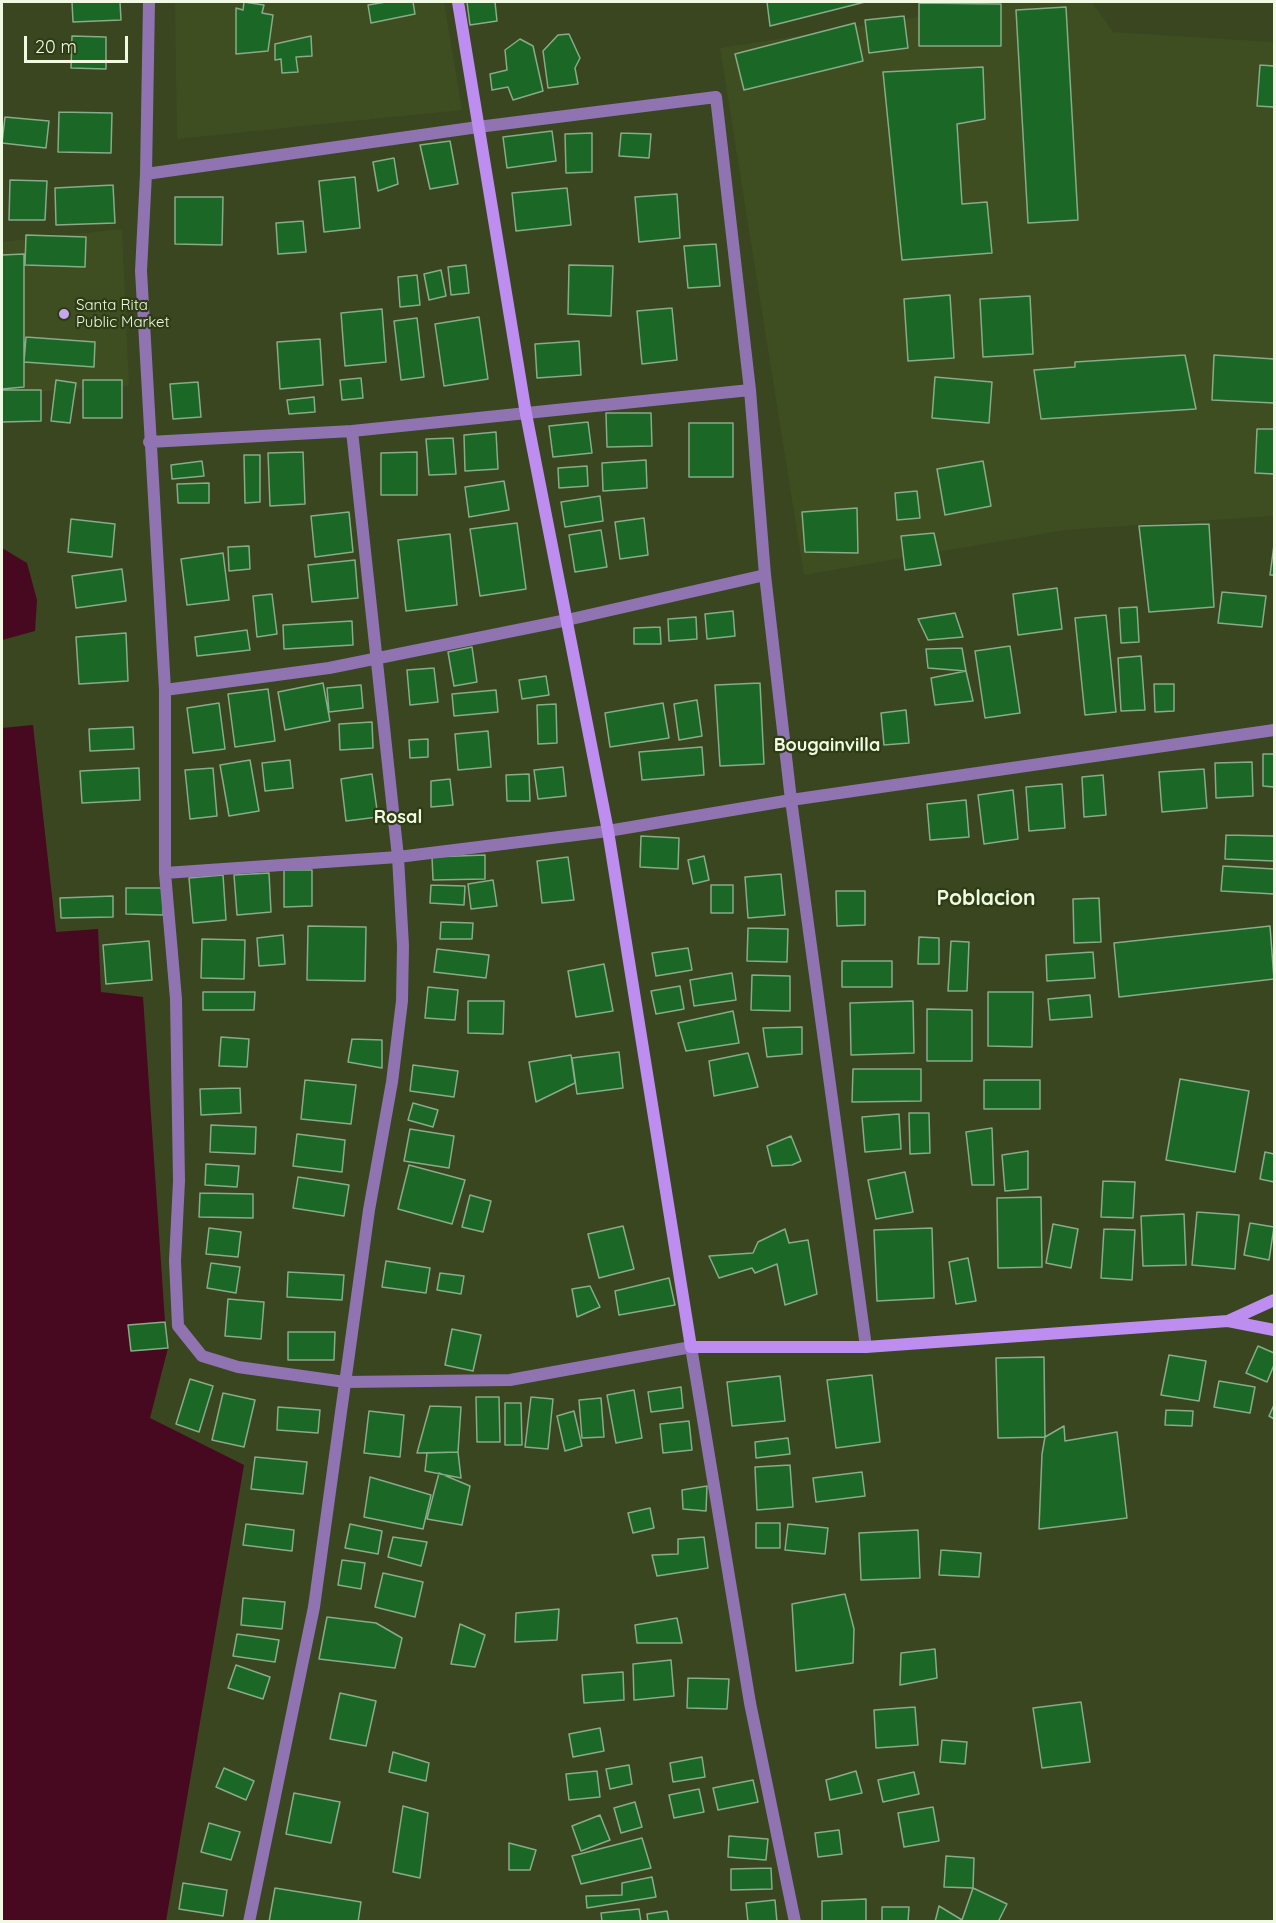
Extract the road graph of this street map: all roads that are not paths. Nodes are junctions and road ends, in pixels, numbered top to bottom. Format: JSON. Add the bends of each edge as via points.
{"nodes":[{"id":1,"x":148,"y":2,"type":"edge"},
{"id":2,"x":458,"y":2,"type":"edge"},
{"id":3,"x":477,"y":127,"type":"junction"},
{"id":4,"x":146,"y":174,"type":"junction"},
{"id":5,"x":750,"y":390,"type":"junction"},
{"id":6,"x":526,"y":414,"type":"junction"},
{"id":7,"x":352,"y":431,"type":"junction"},
{"id":8,"x":149,"y":442,"type":"junction"},
{"id":9,"x":765,"y":575,"type":"junction"},
{"id":10,"x":567,"y":620,"type":"junction"},
{"id":11,"x":378,"y":656,"type":"junction"},
{"id":12,"x":165,"y":690,"type":"junction"},
{"id":13,"x":1275,"y":730,"type":"edge"},
{"id":14,"x":791,"y":800,"type":"junction"},
{"id":15,"x":608,"y":831,"type":"junction"},
{"id":16,"x":398,"y":857,"type":"junction"},
{"id":17,"x":165,"y":873,"type":"junction"},
{"id":18,"x":1275,"y":1300,"type":"edge"},
{"id":19,"x":1228,"y":1321,"type":"junction"},
{"id":20,"x":1275,"y":1329,"type":"edge"},
{"id":21,"x":691,"y":1347,"type":"junction"},
{"id":22,"x":866,"y":1347,"type":"junction"},
{"id":23,"x":345,"y":1382,"type":"junction"},
{"id":24,"x":249,"y":1922,"type":"edge"},
{"id":25,"x":795,"y":1922,"type":"edge"}],
"edges":[{"from":1,"to":4,"type":"street"},
{"from":2,"to":3,"type":"main road"},
{"from":3,"to":4,"type":"street"},
{"from":3,"to":5,"type":"street","via":[[716,97]]},
{"from":3,"to":6,"type":"main road"},
{"from":4,"to":8,"type":"street","via":[[141,272]]},
{"from":5,"to":6,"type":"street"},
{"from":5,"to":9,"type":"street"},
{"from":6,"to":7,"type":"street"},
{"from":6,"to":10,"type":"main road"},
{"from":7,"to":8,"type":"street"},
{"from":7,"to":11,"type":"street"},
{"from":8,"to":12,"type":"street"},
{"from":9,"to":10,"type":"street"},
{"from":9,"to":14,"type":"street"},
{"from":10,"to":11,"type":"street"},
{"from":10,"to":15,"type":"main road"},
{"from":11,"to":12,"type":"street","via":[[329,668]]},
{"from":11,"to":16,"type":"street"},
{"from":12,"to":17,"type":"street"},
{"from":13,"to":14,"type":"street"},
{"from":14,"to":15,"type":"street"},
{"from":14,"to":22,"type":"street"},
{"from":15,"to":16,"type":"street"},
{"from":15,"to":21,"type":"main road"},
{"from":16,"to":17,"type":"street"},
{"from":16,"to":23,"type":"street","via":[[402,1001]]},
{"from":17,"to":23,"type":"street","via":[[176,999],[178,1326],[202,1356],[238,1367]]},
{"from":18,"to":19,"type":"main road"},
{"from":19,"to":20,"type":"main road"},
{"from":19,"to":22,"type":"main road"},
{"from":21,"to":22,"type":"main road"},
{"from":21,"to":23,"type":"street","via":[[510,1380]]},
{"from":21,"to":25,"type":"street","via":[[750,1703]]},
{"from":23,"to":24,"type":"street","via":[[312,1618]]}]}
